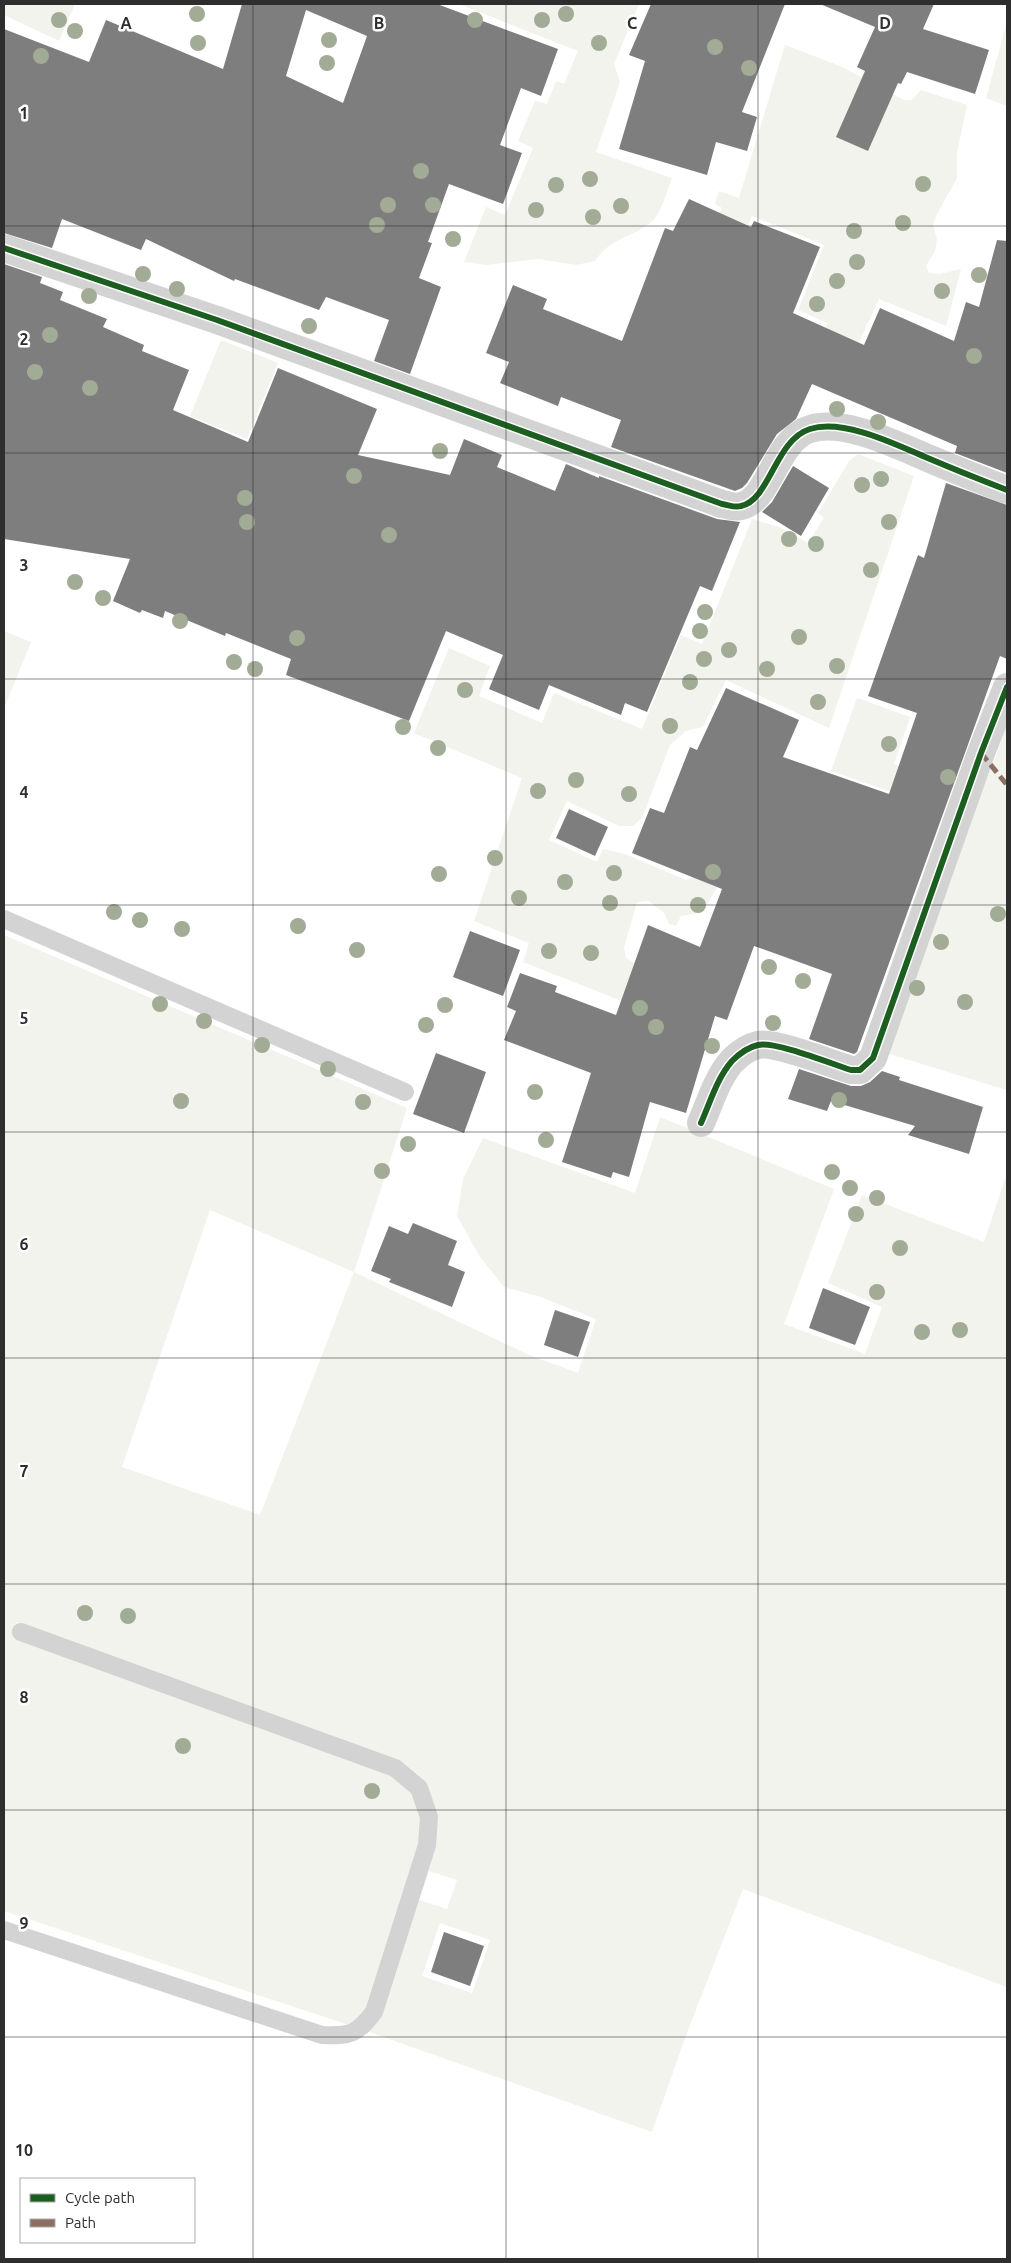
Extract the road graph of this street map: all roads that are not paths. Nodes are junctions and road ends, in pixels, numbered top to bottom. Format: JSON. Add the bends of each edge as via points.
{"nodes":[{"id":1,"x":4,"y":248,"type":"edge"},
{"id":2,"x":1007,"y":490,"type":"edge"},
{"id":3,"x":1007,"y":687,"type":"edge"},
{"id":4,"x":4,"y":919,"type":"edge"},
{"id":5,"x":405,"y":1092,"type":"dead end"},
{"id":6,"x":701,"y":1123,"type":"dead end"},
{"id":7,"x":21,"y":1632,"type":"dead end"},
{"id":8,"x":4,"y":1930,"type":"edge"}],
"edges":[{"from":1,"to":2,"type":"street","via":[[217,320],[722,504],[735,507],[750,502],[798,435],[827,427],[875,436]]},
{"from":3,"to":6,"type":"street","via":[[872,1058],[860,1070],[851,1070],[774,1046],[751,1048],[732,1061],[725,1071]]},
{"from":4,"to":5,"type":"lane"},
{"from":7,"to":8,"type":"lane","via":[[395,1768],[419,1788],[430,1817],[427,1845],[374,2012],[361,2029],[343,2036],[322,2035]]}]}
